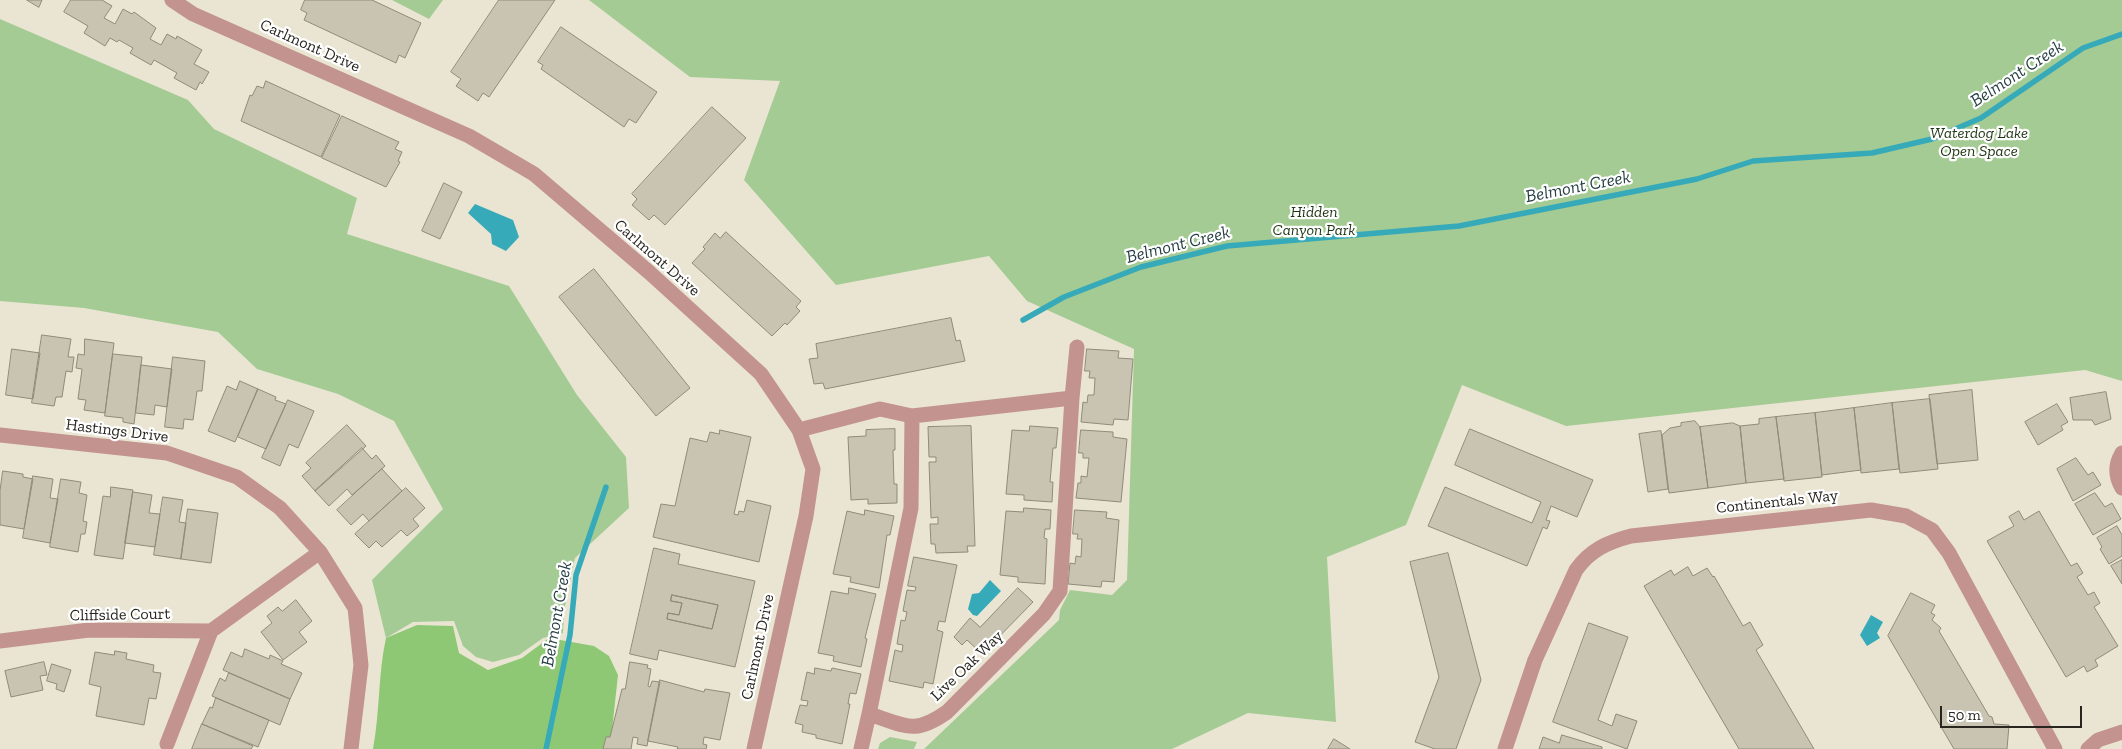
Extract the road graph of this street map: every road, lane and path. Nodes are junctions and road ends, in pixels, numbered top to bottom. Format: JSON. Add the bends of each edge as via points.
{"nodes":[{"id":1,"x":172,"y":0,"type":"edge"},
{"id":2,"x":1077,"y":346,"type":"dead end"},
{"id":3,"x":1072,"y":398,"type":"junction"},
{"id":4,"x":912,"y":416,"type":"junction"},
{"id":5,"x":799,"y":430,"type":"junction"},
{"id":6,"x":0,"y":435,"type":"edge"},
{"id":7,"x":2122,"y":453,"type":"edge"},
{"id":8,"x":2122,"y":488,"type":"edge"},
{"id":9,"x":320,"y":552,"type":"junction"},
{"id":10,"x":211,"y":631,"type":"junction"},
{"id":11,"x":0,"y":641,"type":"edge"},
{"id":12,"x":869,"y":714,"type":"junction"},
{"id":13,"x":2122,"y":732,"type":"edge"},
{"id":14,"x":167,"y":744,"type":"dead end"},
{"id":15,"x":351,"y":749,"type":"edge"},
{"id":16,"x":754,"y":749,"type":"edge"},
{"id":17,"x":861,"y":749,"type":"edge"},
{"id":18,"x":1505,"y":749,"type":"edge"},
{"id":19,"x":2055,"y":749,"type":"edge"},
{"id":20,"x":2088,"y":749,"type":"edge"}],
"edges":[{"from":1,"to":5,"type":"street","name":"Carlmont Drive","via":[[193,14],[469,136],[534,174],[650,272],[761,374]]},
{"from":2,"to":3,"type":"street","name":"Live Oak Way"},
{"from":3,"to":4,"type":"street"},
{"from":3,"to":12,"type":"street","name":"Live Oak Way","via":[[1060,591],[1050,608],[947,712],[929,725],[909,726]]},
{"from":4,"to":5,"type":"street","via":[[880,410]]},
{"from":4,"to":12,"type":"street","via":[[911,508]]},
{"from":5,"to":16,"type":"street","name":"Carlmont Drive","via":[[813,469],[806,516]]},
{"from":6,"to":9,"type":"street","name":"Hastings Drive","via":[[167,453],[237,477],[280,508]]},
{"from":7,"to":8,"type":"street","via":[[2116,464]]},
{"from":9,"to":10,"type":"street"},
{"from":9,"to":15,"type":"street","name":"Hastings Drive","via":[[355,608],[361,665]]},
{"from":10,"to":11,"type":"street","name":"Cliffside Court","via":[[89,630]]},
{"from":10,"to":14,"type":"street"},
{"from":12,"to":17,"type":"street"},
{"from":13,"to":20,"type":"street","via":[[2098,740]]},
{"from":18,"to":19,"type":"street","name":"Continentals Way","via":[[1535,660],[1576,570],[1599,547],[1631,536],[1871,510],[1906,516],[1932,530],[1954,561]]}]}
